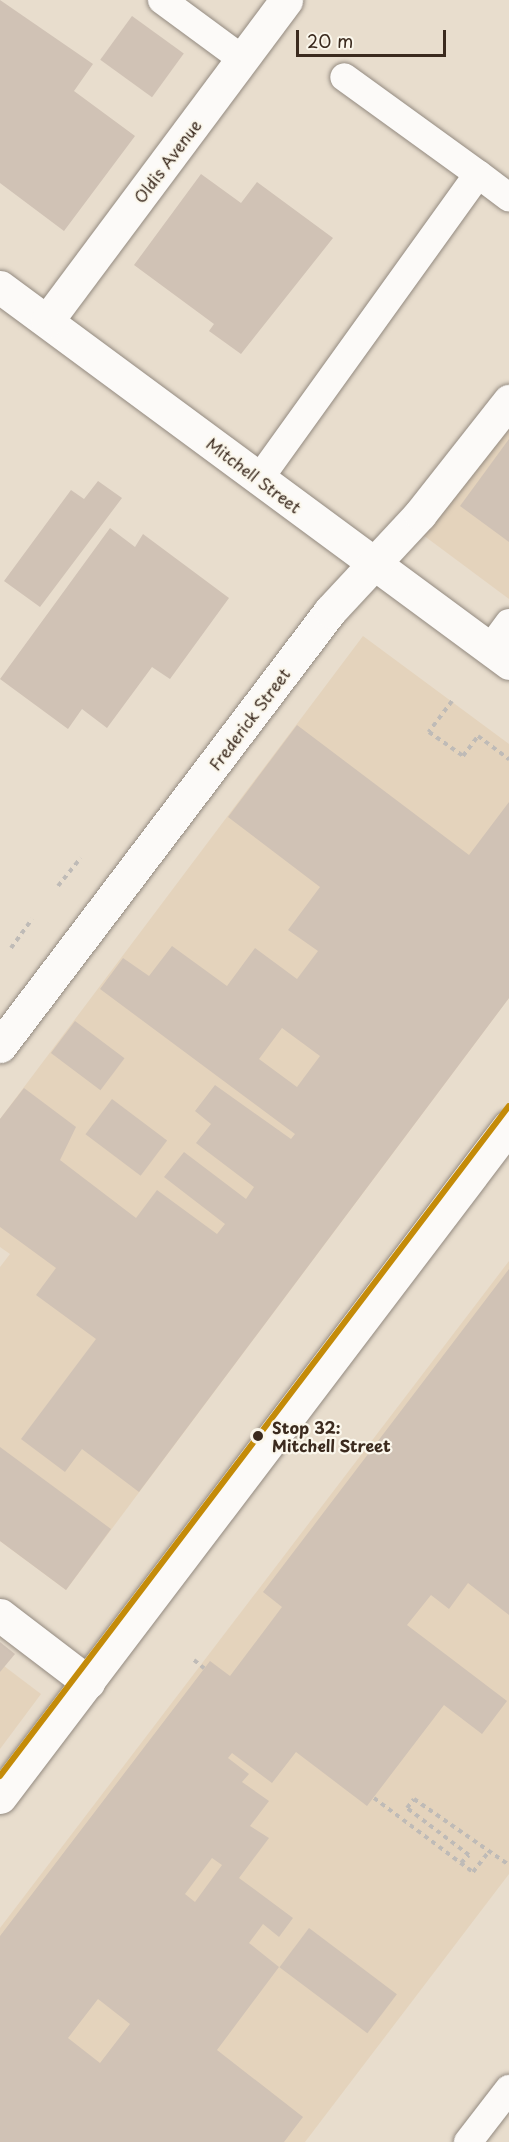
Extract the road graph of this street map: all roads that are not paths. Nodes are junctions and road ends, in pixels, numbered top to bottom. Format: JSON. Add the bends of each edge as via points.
{"nodes":[{"id":1,"x":162,"y":0,"type":"edge"},
{"id":2,"x":286,"y":0,"type":"edge"},
{"id":3,"x":242,"y":59,"type":"junction"},
{"id":4,"x":344,"y":77,"type":"dead end"},
{"id":5,"x":478,"y":174,"type":"junction"},
{"id":6,"x":509,"y":197,"type":"edge"},
{"id":7,"x":0,"y":287,"type":"edge"},
{"id":8,"x":47,"y":321,"type":"junction"},
{"id":9,"x":509,"y":401,"type":"edge"},
{"id":10,"x":259,"y":479,"type":"junction"},
{"id":11,"x":375,"y":564,"type":"junction"},
{"id":12,"x":509,"y":623,"type":"edge"},
{"id":13,"x":500,"y":656,"type":"edge"},
{"id":14,"x":0,"y":1046,"type":"edge"},
{"id":15,"x":509,"y":1126,"type":"edge"},
{"id":16,"x":0,"y":1615,"type":"edge"},
{"id":17,"x":88,"y":1682,"type":"junction"},
{"id":18,"x":0,"y":1797,"type":"edge"},
{"id":19,"x":509,"y":2089,"type":"edge"},
{"id":20,"x":468,"y":2142,"type":"edge"}],
"edges":[{"from":1,"to":3,"type":"lane"},
{"from":2,"to":3,"type":"street","name":"Oldis Avenue"},
{"from":3,"to":8,"type":"street","name":"Oldis Avenue"},
{"from":4,"to":5,"type":"lane"},
{"from":5,"to":6,"type":"lane"},
{"from":5,"to":10,"type":"lane"},
{"from":7,"to":8,"type":"street","name":"Mitchell Street"},
{"from":8,"to":10,"type":"street","name":"Mitchell Street"},
{"from":9,"to":11,"type":"street","name":"Frederick Street"},
{"from":10,"to":11,"type":"street","name":"Mitchell Street"},
{"from":11,"to":13,"type":"street","name":"Mitchell Street"},
{"from":11,"to":14,"type":"street","name":"Frederick Street","via":[[330,611]]},
{"from":12,"to":13,"type":"lane"},
{"from":15,"to":17,"type":"street"},
{"from":16,"to":17,"type":"street"},
{"from":17,"to":18,"type":"street"},
{"from":19,"to":20,"type":"lane"}]}
